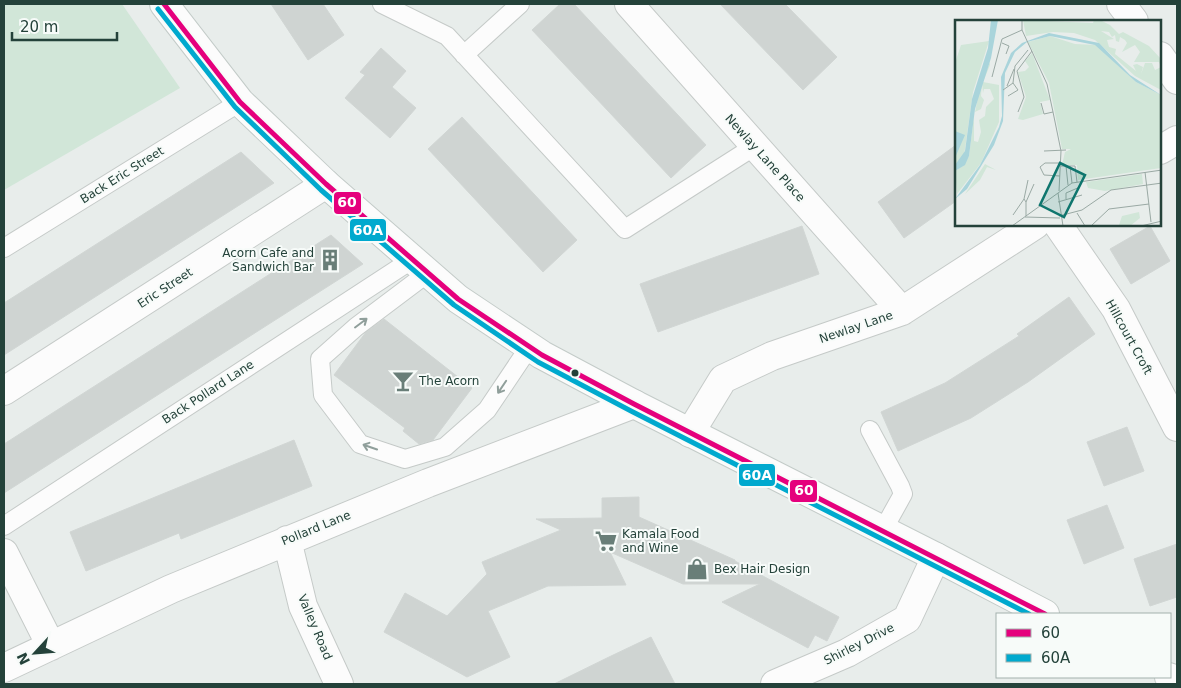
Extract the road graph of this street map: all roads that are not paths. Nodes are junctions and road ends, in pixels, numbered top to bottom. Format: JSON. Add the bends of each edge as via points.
{"nodes":[{"id":1,"x":164,"y":4,"type":"edge"},
{"id":2,"x":382,"y":4,"type":"edge"},
{"id":3,"x":520,"y":4,"type":"edge"},
{"id":4,"x":629,"y":4,"type":"edge"},
{"id":5,"x":1121,"y":4,"type":"edge"},
{"id":6,"x":1133,"y":20,"type":"edge"},
{"id":7,"x":464,"y":55,"type":"junction"},
{"id":8,"x":1161,"y":57,"type":"edge"},
{"id":9,"x":1177,"y":80,"type":"edge"},
{"id":10,"x":240,"y":102,"type":"junction"},
{"id":11,"x":1177,"y":140,"type":"edge"},
{"id":12,"x":755,"y":146,"type":"junction"},
{"id":13,"x":1161,"y":149,"type":"edge"},
{"id":14,"x":326,"y":184,"type":"junction"},
{"id":15,"x":1033,"y":226,"type":"edge"},
{"id":16,"x":1059,"y":226,"type":"edge"},
{"id":17,"x":4,"y":248,"type":"edge"},
{"id":18,"x":421,"y":266,"type":"junction"},
{"id":19,"x":902,"y":312,"type":"junction"},
{"id":20,"x":530,"y":346,"type":"junction"},
{"id":21,"x":4,"y":391,"type":"edge"},
{"id":22,"x":634,"y":404,"type":"junction"},
{"id":23,"x":1177,"y":427,"type":"edge"},
{"id":24,"x":870,"y":430,"type":"dead end"},
{"id":25,"x":690,"y":432,"type":"junction"},
{"id":26,"x":4,"y":526,"type":"edge"},
{"id":27,"x":883,"y":530,"type":"junction"},
{"id":28,"x":286,"y":540,"type":"junction"},
{"id":29,"x":4,"y":553,"type":"edge"},
{"id":30,"x":936,"y":557,"type":"junction"},
{"id":31,"x":1043,"y":613,"type":"edge"},
{"id":32,"x":51,"y":646,"type":"junction"},
{"id":33,"x":4,"y":668,"type":"edge"},
{"id":34,"x":4,"y":679,"type":"edge"},
{"id":35,"x":6,"y":684,"type":"edge"},
{"id":36,"x":339,"y":684,"type":"edge"},
{"id":37,"x":775,"y":684,"type":"edge"}],
"edges":[{"from":1,"to":10,"type":"street"},
{"from":2,"to":7,"type":"lane","via":[[447,36]]},
{"from":3,"to":7,"type":"lane"},
{"from":4,"to":12,"type":"street","name":"Newlay Lane Place"},
{"from":5,"to":6,"type":"street"},
{"from":7,"to":12,"type":"lane","via":[[625,229]]},
{"from":8,"to":9,"type":"street"},
{"from":10,"to":14,"type":"street"},
{"from":10,"to":17,"type":"lane","name":"Back Eric Street"},
{"from":11,"to":13,"type":"street"},
{"from":12,"to":19,"type":"street","name":"Newlay Lane Place"},
{"from":14,"to":18,"type":"street"},
{"from":14,"to":21,"type":"street","name":"Eric Street"},
{"from":15,"to":19,"type":"street","name":"Newlay Lane"},
{"from":16,"to":23,"type":"street","name":"Hillcourt Croft","via":[[1116,309]]},
{"from":18,"to":20,"type":"street","via":[[458,299]]},
{"from":20,"to":18,"type":"lane","one_way":true,"via":[[486,410],[445,447],[405,459],[360,444],[322,395],[320,359]]},
{"from":18,"to":26,"type":"lane","name":"Back Pollard Lane"},
{"from":19,"to":25,"type":"street","name":"Newlay Lane","via":[[772,356],[723,379]]},
{"from":20,"to":22,"type":"street"},
{"from":22,"to":25,"type":"street"},
{"from":22,"to":28,"type":"street","name":"Pollard Lane"},
{"from":24,"to":27,"type":"lane","via":[[903,494]]},
{"from":25,"to":27,"type":"street"},
{"from":27,"to":30,"type":"street"},
{"from":28,"to":32,"type":"street","name":"Pollard Lane","via":[[171,589]]},
{"from":28,"to":36,"type":"street","name":"Valley Road","via":[[303,606]]},
{"from":29,"to":32,"type":"street"},
{"from":30,"to":31,"type":"street"},
{"from":30,"to":37,"type":"street","name":"Shirley Drive","via":[[908,619],[846,653]]},
{"from":32,"to":33,"type":"street","name":"Pollard Lane"},
{"from":34,"to":35,"type":"street"}]}
